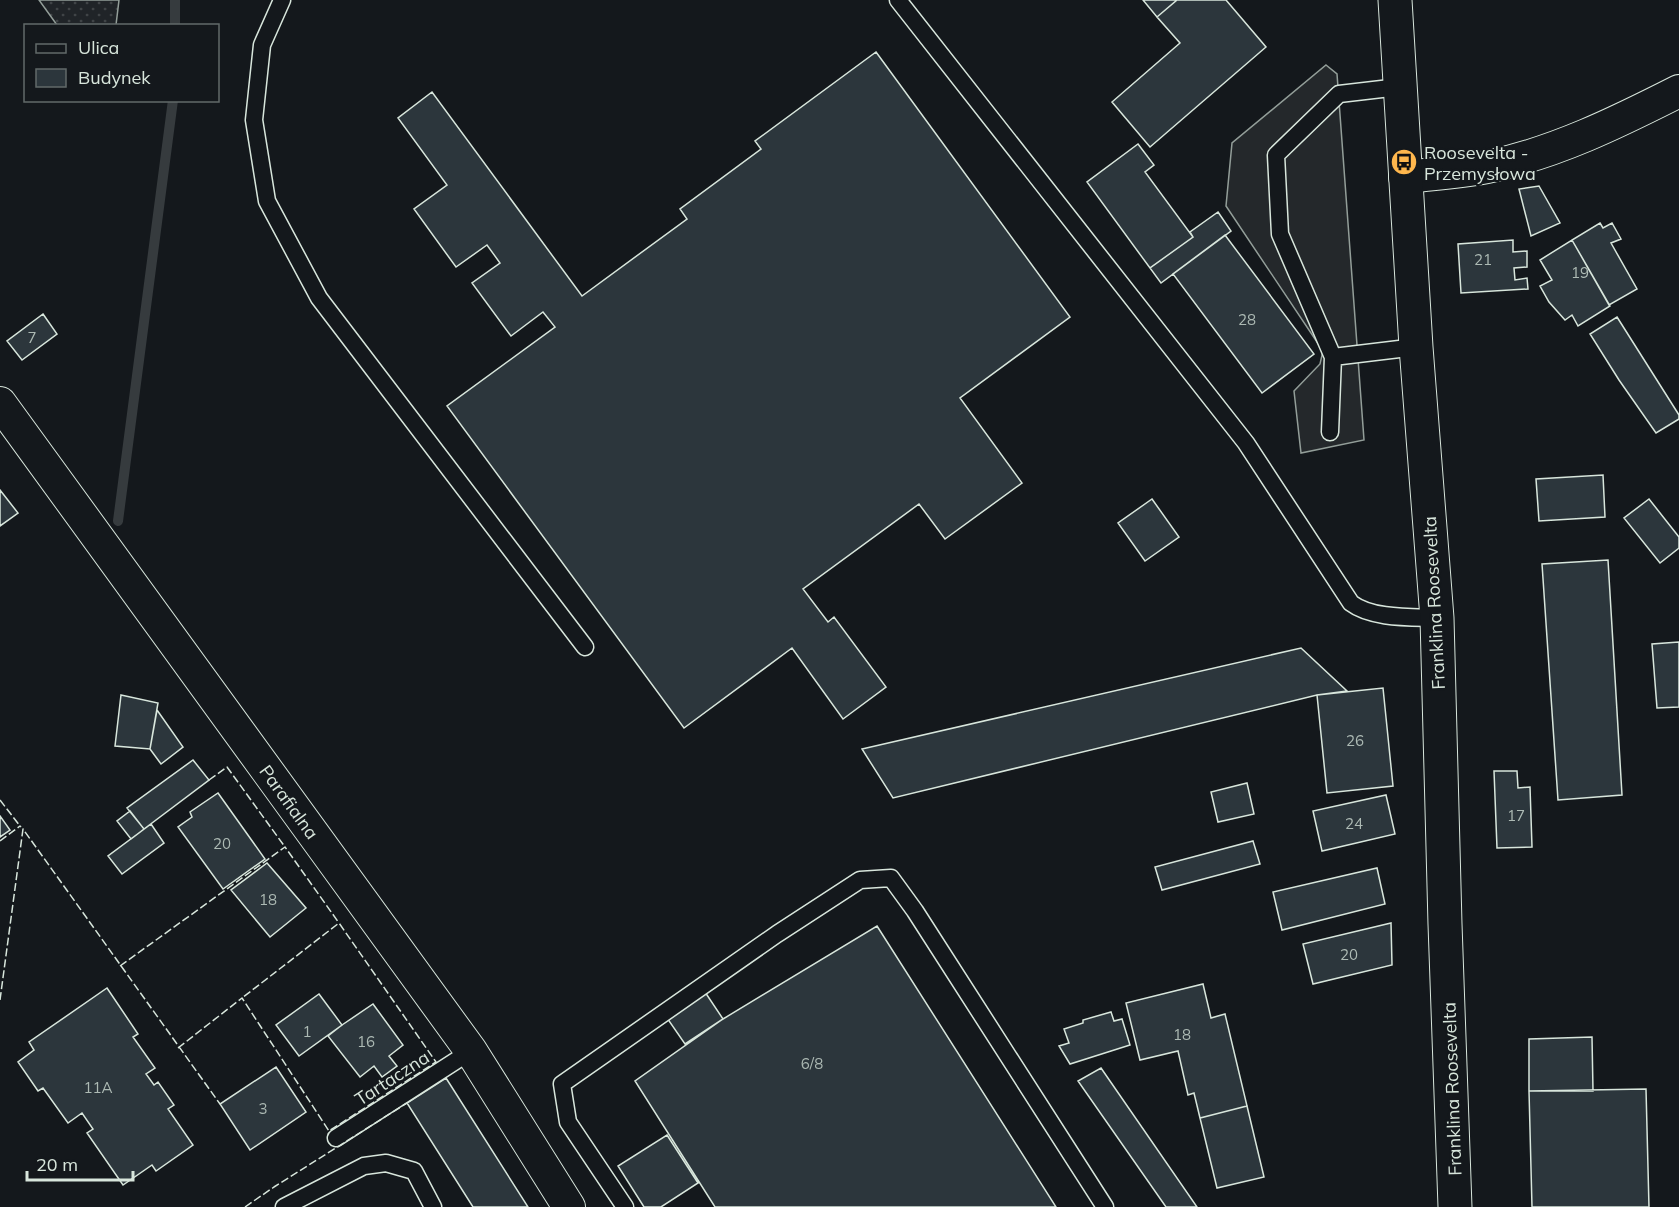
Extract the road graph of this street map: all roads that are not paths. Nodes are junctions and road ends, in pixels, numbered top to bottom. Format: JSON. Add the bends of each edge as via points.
{"nodes":[{"id":1,"x":282,"y":0,"type":"edge"},
{"id":2,"x":898,"y":0,"type":"edge"},
{"id":3,"x":1395,"y":0,"type":"edge"},
{"id":4,"x":1399,"y":87,"type":"junction"},
{"id":5,"x":1679,"y":91,"type":"edge"},
{"id":6,"x":1405,"y":177,"type":"junction"},
{"id":7,"x":1416,"y":346,"type":"junction"},
{"id":8,"x":1333,"y":357,"type":"junction"},
{"id":9,"x":0,"y":403,"type":"edge"},
{"id":10,"x":1330,"y":432,"type":"dead end"},
{"id":11,"x":1437,"y":618,"type":"junction"},
{"id":12,"x":585,"y":647,"type":"dead end"},
{"id":13,"x":471,"y":1051,"type":"junction"},
{"id":14,"x":336,"y":1138,"type":"dead end"},
{"id":15,"x":284,"y":1207,"type":"edge"},
{"id":16,"x":434,"y":1207,"type":"edge"},
{"id":17,"x":569,"y":1207,"type":"edge"},
{"id":18,"x":625,"y":1207,"type":"edge"},
{"id":19,"x":1105,"y":1207,"type":"edge"},
{"id":20,"x":1455,"y":1207,"type":"edge"}],
"edges":[{"from":1,"to":12,"type":"lane","via":[[262,45],[254,120],[267,201],[319,298]]},
{"from":2,"to":11,"type":"lane","via":[[1246,443],[1351,603],[1372,613]]},
{"from":3,"to":4,"type":"street","name":"Franklina Roosevelta"},
{"from":4,"to":6,"type":"street","name":"Franklina Roosevelta"},
{"from":4,"to":8,"type":"lane","via":[[1339,94],[1276,155],[1280,234]]},
{"from":5,"to":6,"type":"street","via":[[1581,138],[1533,155],[1486,167]]},
{"from":6,"to":7,"type":"street","name":"Franklina Roosevelta"},
{"from":7,"to":8,"type":"lane"},
{"from":7,"to":11,"type":"street","name":"Franklina Roosevelta"},
{"from":8,"to":10,"type":"lane"},
{"from":9,"to":13,"type":"street","name":"Parafialna"},
{"from":11,"to":20,"type":"street","name":"Franklina Roosevelta"},
{"from":13,"to":14,"type":"lane","name":"Tartaczna"},
{"from":13,"to":17,"type":"street","name":"Parafialna"},
{"from":15,"to":16,"type":"lane","via":[[364,1166],[386,1163],[414,1172]]},
{"from":18,"to":19,"type":"lane","via":[[568,1122],[562,1084],[860,880],[891,878]]}]}
